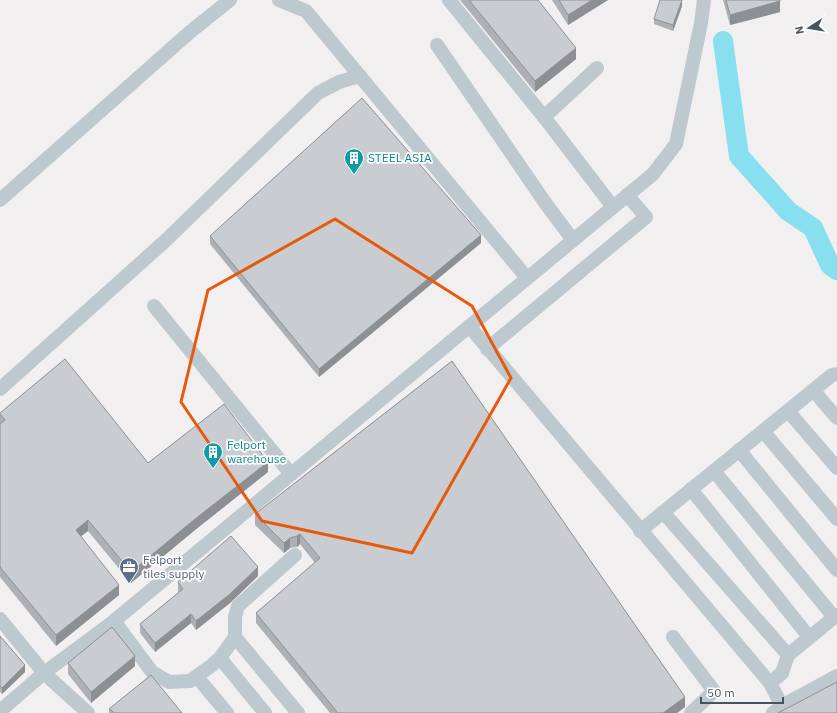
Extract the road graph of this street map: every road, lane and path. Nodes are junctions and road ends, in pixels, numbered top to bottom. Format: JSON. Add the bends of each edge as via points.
{"nodes":[{"id":1,"x":230,"y":0,"type":"edge"},
{"id":2,"x":279,"y":0,"type":"edge"},
{"id":3,"x":449,"y":0,"type":"edge"},
{"id":4,"x":704,"y":0,"type":"edge"},
{"id":5,"x":307,"y":6,"type":"edge"},
{"id":6,"x":437,"y":46,"type":"dead end"},
{"id":7,"x":597,"y":68,"type":"dead end"},
{"id":8,"x":360,"y":76,"type":"junction"},
{"id":9,"x":544,"y":117,"type":"junction"},
{"id":10,"x":627,"y":195,"type":"junction"},
{"id":11,"x":0,"y":200,"type":"edge"},
{"id":12,"x":613,"y":207,"type":"junction"},
{"id":13,"x":573,"y":240,"type":"junction"},
{"id":14,"x":527,"y":278,"type":"junction"},
{"id":15,"x":154,"y":306,"type":"dead end"},
{"id":16,"x":469,"y":326,"type":"junction"},
{"id":17,"x":487,"y":349,"type":"junction"},
{"id":18,"x":837,"y":374,"type":"edge"},
{"id":19,"x":0,"y":388,"type":"edge"},
{"id":20,"x":813,"y":390,"type":"junction"},
{"id":21,"x":788,"y":411,"type":"junction"},
{"id":22,"x":837,"y":418,"type":"edge"},
{"id":23,"x":763,"y":431,"type":"junction"},
{"id":24,"x":739,"y":450,"type":"junction"},
{"id":25,"x":837,"y":468,"type":"edge"},
{"id":26,"x":714,"y":471,"type":"junction"},
{"id":27,"x":291,"y":474,"type":"junction"},
{"id":28,"x":691,"y":489,"type":"junction"},
{"id":29,"x":663,"y":512,"type":"junction"},
{"id":30,"x":837,"y":519,"type":"edge"},
{"id":31,"x":640,"y":531,"type":"junction"},
{"id":32,"x":295,"y":555,"type":"dead end"},
{"id":33,"x":837,"y":570,"type":"edge"},
{"id":34,"x":836,"y":616,"type":"edge"},
{"id":35,"x":0,"y":619,"type":"edge"},
{"id":36,"x":114,"y":621,"type":"junction"},
{"id":37,"x":235,"y":637,"type":"junction"},
{"id":38,"x":673,"y":637,"type":"dead end"},
{"id":39,"x":809,"y":637,"type":"junction"},
{"id":40,"x":788,"y":655,"type":"junction"},
{"id":41,"x":220,"y":658,"type":"junction"},
{"id":42,"x":44,"y":673,"type":"junction"},
{"id":43,"x":837,"y":676,"type":"edge"},
{"id":44,"x":197,"y":677,"type":"junction"},
{"id":45,"x":770,"y":684,"type":"junction"},
{"id":46,"x":778,"y":709,"type":"edge"},
{"id":47,"x":0,"y":712,"type":"edge"},
{"id":48,"x":88,"y":713,"type":"edge"},
{"id":49,"x":227,"y":713,"type":"edge"},
{"id":50,"x":265,"y":713,"type":"edge"},
{"id":51,"x":298,"y":713,"type":"edge"},
{"id":52,"x":691,"y":713,"type":"edge"}],
"edges":[{"from":1,"to":11,"type":"street","via":[[190,32]]},
{"from":2,"to":5,"type":"street"},
{"from":3,"to":9,"type":"street"},
{"from":4,"to":10,"type":"street","via":[[676,144],[653,174]]},
{"from":5,"to":8,"type":"street"},
{"from":6,"to":13,"type":"street"},
{"from":7,"to":9,"type":"street"},
{"from":8,"to":14,"type":"street"},
{"from":8,"to":19,"type":"street","via":[[339,82],[318,93],[164,242]]},
{"from":9,"to":12,"type":"street"},
{"from":10,"to":12,"type":"street"},
{"from":10,"to":17,"type":"street","via":[[646,217]]},
{"from":12,"to":13,"type":"street"},
{"from":13,"to":14,"type":"street"},
{"from":14,"to":16,"type":"street"},
{"from":15,"to":27,"type":"street"},
{"from":16,"to":17,"type":"street"},
{"from":16,"to":27,"type":"street"},
{"from":17,"to":31,"type":"street"},
{"from":18,"to":20,"type":"street"},
{"from":20,"to":21,"type":"street"},
{"from":20,"to":22,"type":"street"},
{"from":21,"to":23,"type":"street"},
{"from":21,"to":25,"type":"street"},
{"from":23,"to":24,"type":"street"},
{"from":23,"to":30,"type":"street"},
{"from":24,"to":26,"type":"street"},
{"from":24,"to":33,"type":"street"},
{"from":26,"to":28,"type":"street"},
{"from":26,"to":34,"type":"street"},
{"from":27,"to":36,"type":"street"},
{"from":28,"to":29,"type":"street"},
{"from":28,"to":39,"type":"street"},
{"from":29,"to":31,"type":"street"},
{"from":29,"to":40,"type":"street"},
{"from":31,"to":45,"type":"street"},
{"from":32,"to":37,"type":"street","via":[[238,606],[234,616]]},
{"from":34,"to":39,"type":"street"},
{"from":35,"to":42,"type":"street"},
{"from":36,"to":42,"type":"street"},
{"from":36,"to":44,"type":"street","via":[[152,672],[169,682],[190,681]]},
{"from":37,"to":41,"type":"street"},
{"from":37,"to":51,"type":"street"},
{"from":38,"to":52,"type":"street","via":[[714,691]]},
{"from":39,"to":40,"type":"street"},
{"from":40,"to":45,"type":"street","via":[[782,673]]},
{"from":41,"to":44,"type":"street"},
{"from":41,"to":50,"type":"street"},
{"from":42,"to":47,"type":"street"},
{"from":42,"to":48,"type":"street"},
{"from":43,"to":46,"type":"street"},
{"from":44,"to":49,"type":"street"},
{"from":45,"to":46,"type":"street"}]}
